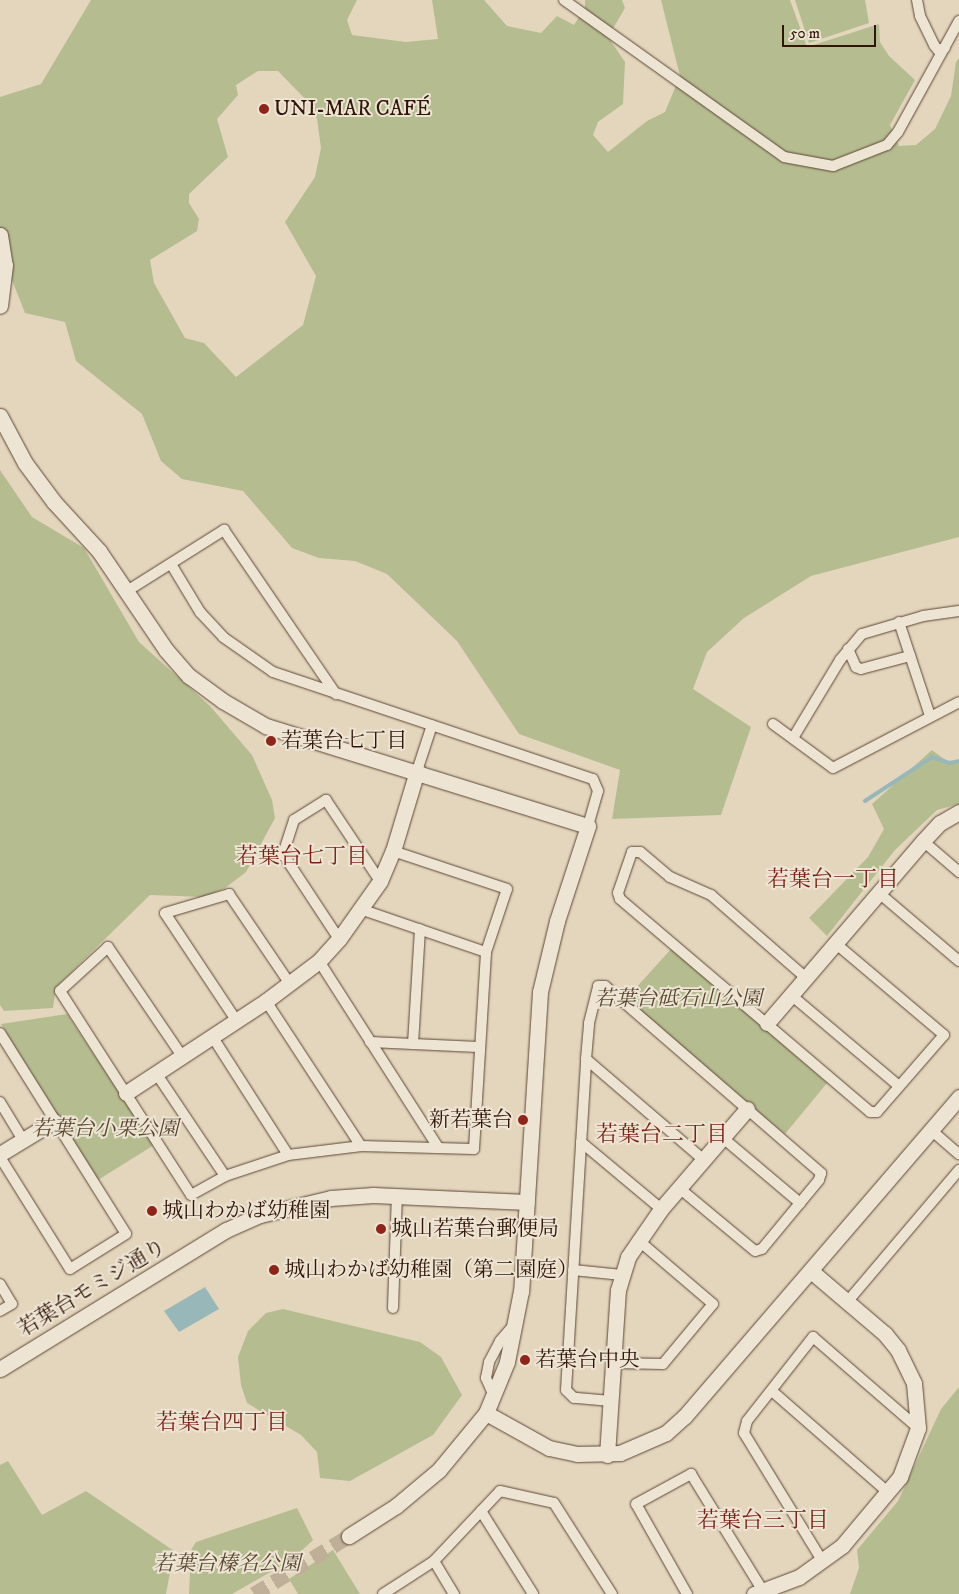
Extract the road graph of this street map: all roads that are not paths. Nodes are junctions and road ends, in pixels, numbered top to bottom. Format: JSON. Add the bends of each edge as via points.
{"nodes":[{"id":1,"x":564,"y":0,"type":"edge"},
{"id":2,"x":917,"y":0,"type":"edge"},
{"id":3,"x":959,"y":21,"type":"edge"},
{"id":4,"x":945,"y":48,"type":"junction"},
{"id":5,"x":0,"y":235,"type":"edge"},
{"id":6,"x":0,"y":306,"type":"edge"},
{"id":7,"x":0,"y":416,"type":"edge"},
{"id":8,"x":170,"y":564,"type":"junction"},
{"id":9,"x":127,"y":591,"type":"junction"},
{"id":10,"x":959,"y":611,"type":"edge"},
{"id":11,"x":899,"y":622,"type":"junction"},
{"id":12,"x":848,"y":650,"type":"junction"},
{"id":13,"x":910,"y":656,"type":"junction"},
{"id":14,"x":336,"y":694,"type":"junction"},
{"id":15,"x":959,"y":702,"type":"edge"},
{"id":16,"x":930,"y":716,"type":"junction"},
{"id":17,"x":773,"y":724,"type":"dead end"},
{"id":18,"x":432,"y":725,"type":"junction"},
{"id":19,"x":793,"y":738,"type":"junction"},
{"id":20,"x":417,"y":772,"type":"junction"},
{"id":21,"x":959,"y":812,"type":"edge"},
{"id":22,"x":588,"y":826,"type":"junction"},
{"id":23,"x":923,"y":841,"type":"junction"},
{"id":24,"x":393,"y":851,"type":"junction"},
{"id":25,"x":959,"y":872,"type":"edge"},
{"id":26,"x":380,"y":881,"type":"junction"},
{"id":27,"x":879,"y":893,"type":"junction"},
{"id":28,"x":363,"y":910,"type":"junction"},
{"id":29,"x":420,"y":929,"type":"junction"},
{"id":30,"x":340,"y":939,"type":"junction"},
{"id":31,"x":835,"y":942,"type":"junction"},
{"id":32,"x":486,"y":952,"type":"junction"},
{"id":33,"x":319,"y":961,"type":"junction"},
{"id":34,"x":959,"y":961,"type":"edge"},
{"id":35,"x":805,"y":978,"type":"junction"},
{"id":36,"x":290,"y":984,"type":"junction"},
{"id":37,"x":791,"y":995,"type":"junction"},
{"id":38,"x":266,"y":1001,"type":"junction"},
{"id":39,"x":236,"y":1020,"type":"junction"},
{"id":40,"x":767,"y":1023,"type":"junction"},
{"id":41,"x":0,"y":1033,"type":"edge"},
{"id":42,"x":212,"y":1036,"type":"junction"},
{"id":43,"x":370,"y":1042,"type":"junction"},
{"id":44,"x":413,"y":1044,"type":"junction"},
{"id":45,"x":478,"y":1047,"type":"junction"},
{"id":46,"x":182,"y":1056,"type":"junction"},
{"id":47,"x":586,"y":1059,"type":"junction"},
{"id":48,"x":156,"y":1073,"type":"junction"},
{"id":49,"x":900,"y":1086,"type":"junction"},
{"id":50,"x":126,"y":1093,"type":"junction"},
{"id":51,"x":959,"y":1097,"type":"edge"},
{"id":52,"x":0,"y":1102,"type":"edge"},
{"id":53,"x":747,"y":1109,"type":"junction"},
{"id":54,"x":54,"y":1121,"type":"junction"},
{"id":55,"x":931,"y":1130,"type":"junction"},
{"id":56,"x":722,"y":1138,"type":"junction"},
{"id":57,"x":24,"y":1140,"type":"junction"},
{"id":58,"x":581,"y":1142,"type":"junction"},
{"id":59,"x":361,"y":1146,"type":"junction"},
{"id":60,"x":438,"y":1147,"type":"junction"},
{"id":61,"x":959,"y":1154,"type":"edge"},
{"id":62,"x":0,"y":1155,"type":"edge"},
{"id":63,"x":288,"y":1155,"type":"junction"},
{"id":64,"x":704,"y":1160,"type":"junction"},
{"id":65,"x":959,"y":1170,"type":"edge"},
{"id":66,"x":225,"y":1176,"type":"junction"},
{"id":67,"x":679,"y":1188,"type":"junction"},
{"id":68,"x":397,"y":1196,"type":"junction"},
{"id":69,"x":527,"y":1202,"type":"junction"},
{"id":70,"x":800,"y":1203,"type":"junction"},
{"id":71,"x":661,"y":1209,"type":"junction"},
{"id":72,"x":638,"y":1240,"type":"junction"},
{"id":73,"x":574,"y":1270,"type":"junction"},
{"id":74,"x":811,"y":1271,"type":"junction"},
{"id":75,"x":622,"y":1275,"type":"junction"},
{"id":76,"x":0,"y":1284,"type":"edge"},
{"id":77,"x":848,"y":1301,"type":"junction"},
{"id":78,"x":393,"y":1308,"type":"dead end"},
{"id":79,"x":0,"y":1311,"type":"edge"},
{"id":80,"x":614,"y":1363,"type":"junction"},
{"id":81,"x":0,"y":1369,"type":"edge"},
{"id":82,"x":772,"y":1391,"type":"junction"},
{"id":83,"x":611,"y":1401,"type":"junction"},
{"id":84,"x":486,"y":1413,"type":"junction"},
{"id":85,"x":918,"y":1428,"type":"junction"},
{"id":86,"x":607,"y":1455,"type":"junction"},
{"id":87,"x":888,"y":1493,"type":"junction"},
{"id":88,"x":481,"y":1511,"type":"junction"},
{"id":89,"x":349,"y":1536,"type":"tunnel mouth"},
{"id":90,"x":434,"y":1561,"type":"junction"},
{"id":91,"x":823,"y":1562,"type":"junction"},
{"id":92,"x":758,"y":1592,"type":"edge"},
{"id":93,"x":383,"y":1594,"type":"edge"},
{"id":94,"x":454,"y":1594,"type":"edge"},
{"id":95,"x":533,"y":1594,"type":"edge"},
{"id":96,"x":612,"y":1594,"type":"edge"},
{"id":97,"x":687,"y":1594,"type":"edge"}],
"edges":[{"from":1,"to":4,"type":"street","via":[[755,138],[784,157],[800,162],[833,166],[887,145],[898,132]]},
{"from":2,"to":4,"type":"street","via":[[920,16],[934,46],[938,50]]},
{"from":3,"to":4,"type":"street"},
{"from":5,"to":6,"type":"street","via":[[4,265]]},
{"from":7,"to":9,"type":"street","via":[[31,471],[54,502],[99,551]]},
{"from":8,"to":9,"type":"street"},
{"from":8,"to":14,"type":"street","via":[[200,612],[223,637],[273,672]]},
{"from":8,"to":14,"type":"street","via":[[224,530]]},
{"from":9,"to":20,"type":"street","via":[[166,650],[189,676],[247,717],[266,726]]},
{"from":10,"to":11,"type":"street"},
{"from":11,"to":12,"type":"street","via":[[862,634]]},
{"from":11,"to":13,"type":"street"},
{"from":12,"to":13,"type":"street","via":[[856,667],[861,668]]},
{"from":12,"to":19,"type":"street"},
{"from":13,"to":16,"type":"street"},
{"from":14,"to":18,"type":"street"},
{"from":15,"to":16,"type":"street"},
{"from":16,"to":19,"type":"street","via":[[833,768]]},
{"from":17,"to":19,"type":"street"},
{"from":18,"to":20,"type":"street"},
{"from":18,"to":22,"type":"street","via":[[593,779],[598,791]]},
{"from":20,"to":22,"type":"street"},
{"from":20,"to":24,"type":"street"},
{"from":21,"to":23,"type":"street","via":[[940,822]]},
{"from":22,"to":69,"type":"street","via":[[557,921],[540,992]]},
{"from":23,"to":25,"type":"street"},
{"from":23,"to":27,"type":"street"},
{"from":24,"to":26,"type":"street"},
{"from":24,"to":32,"type":"street","via":[[507,889]]},
{"from":26,"to":28,"type":"street"},
{"from":26,"to":30,"type":"street","via":[[326,800],[294,820],[283,854]]},
{"from":27,"to":31,"type":"street"},
{"from":27,"to":34,"type":"street"},
{"from":28,"to":29,"type":"street"},
{"from":28,"to":30,"type":"street"},
{"from":29,"to":32,"type":"street"},
{"from":29,"to":44,"type":"street"},
{"from":30,"to":33,"type":"street"},
{"from":31,"to":35,"type":"street"},
{"from":31,"to":49,"type":"street","via":[[944,1035]]},
{"from":32,"to":45,"type":"street"},
{"from":33,"to":36,"type":"street"},
{"from":33,"to":43,"type":"street"},
{"from":35,"to":37,"type":"street"},
{"from":35,"to":40,"type":"street","via":[[711,895],[670,877],[640,852],[632,852],[618,893],[620,899]]},
{"from":36,"to":38,"type":"street"},
{"from":36,"to":39,"type":"street","via":[[229,894],[165,913]]},
{"from":37,"to":40,"type":"street"},
{"from":37,"to":49,"type":"street"},
{"from":38,"to":39,"type":"street"},
{"from":38,"to":59,"type":"street"},
{"from":39,"to":42,"type":"street"},
{"from":40,"to":49,"type":"street","via":[[870,1112],[877,1112]]},
{"from":41,"to":54,"type":"street"},
{"from":42,"to":46,"type":"street"},
{"from":42,"to":63,"type":"street"},
{"from":43,"to":44,"type":"street"},
{"from":43,"to":60,"type":"street"},
{"from":44,"to":45,"type":"street"},
{"from":45,"to":60,"type":"street","via":[[474,1149]]},
{"from":46,"to":48,"type":"street"},
{"from":46,"to":50,"type":"street","via":[[108,947],[60,991]]},
{"from":47,"to":53,"type":"street","via":[[595,989],[602,985]]},
{"from":47,"to":58,"type":"street"},
{"from":47,"to":64,"type":"street"},
{"from":48,"to":50,"type":"street"},
{"from":48,"to":66,"type":"street"},
{"from":50,"to":66,"type":"street","via":[[191,1194]]},
{"from":51,"to":55,"type":"street"},
{"from":52,"to":57,"type":"street"},
{"from":53,"to":56,"type":"street"},
{"from":53,"to":70,"type":"street","via":[[820,1170],[819,1180]]},
{"from":54,"to":57,"type":"street"},
{"from":54,"to":62,"type":"street","via":[[126,1234],[70,1269]]},
{"from":55,"to":61,"type":"street"},
{"from":55,"to":74,"type":"street"},
{"from":56,"to":64,"type":"street"},
{"from":56,"to":70,"type":"street"},
{"from":57,"to":62,"type":"street"},
{"from":58,"to":71,"type":"street"},
{"from":58,"to":73,"type":"street"},
{"from":59,"to":60,"type":"street"},
{"from":59,"to":63,"type":"street"},
{"from":63,"to":66,"type":"street"},
{"from":64,"to":67,"type":"street"},
{"from":65,"to":77,"type":"street"},
{"from":67,"to":70,"type":"street","via":[[752,1251],[762,1249]]},
{"from":67,"to":71,"type":"street"},
{"from":68,"to":69,"type":"street","name":"若葉台モミジ通り"},
{"from":68,"to":78,"type":"street"},
{"from":68,"to":81,"type":"street","name":"若葉台モミジ通り","via":[[331,1198],[260,1216],[226,1230]]},
{"from":69,"to":84,"type":"street","via":[[517,1322]]},
{"from":71,"to":72,"type":"street"},
{"from":72,"to":75,"type":"street"},
{"from":72,"to":80,"type":"street","via":[[713,1304],[663,1364]]},
{"from":73,"to":75,"type":"street"},
{"from":73,"to":83,"type":"street","via":[[566,1390],[574,1398]]},
{"from":74,"to":77,"type":"street"},
{"from":74,"to":86,"type":"street","via":[[676,1425],[649,1443]]},
{"from":75,"to":80,"type":"street","via":[[616,1305]]},
{"from":76,"to":79,"type":"street","via":[[12,1304]]},
{"from":77,"to":85,"type":"street","via":[[885,1334],[908,1367],[918,1404]]},
{"from":80,"to":83,"type":"street"},
{"from":82,"to":85,"type":"street","via":[[813,1337]]},
{"from":82,"to":87,"type":"street"},
{"from":82,"to":91,"type":"street","via":[[747,1421],[744,1433]]},
{"from":83,"to":86,"type":"street"},
{"from":84,"to":86,"type":"street","via":[[549,1448],[577,1454]]},
{"from":84,"to":89,"type":"street","via":[[424,1484]]},
{"from":85,"to":87,"type":"street","via":[[905,1467]]},
{"from":87,"to":91,"type":"street","via":[[842,1546]]},
{"from":88,"to":90,"type":"street"},
{"from":88,"to":95,"type":"street"},
{"from":88,"to":96,"type":"street","via":[[500,1491],[551,1501]]},
{"from":90,"to":93,"type":"street"},
{"from":90,"to":94,"type":"street"},
{"from":91,"to":92,"type":"street","via":[[799,1577]]},
{"from":92,"to":97,"type":"street","via":[[691,1474],[636,1504]]}]}
